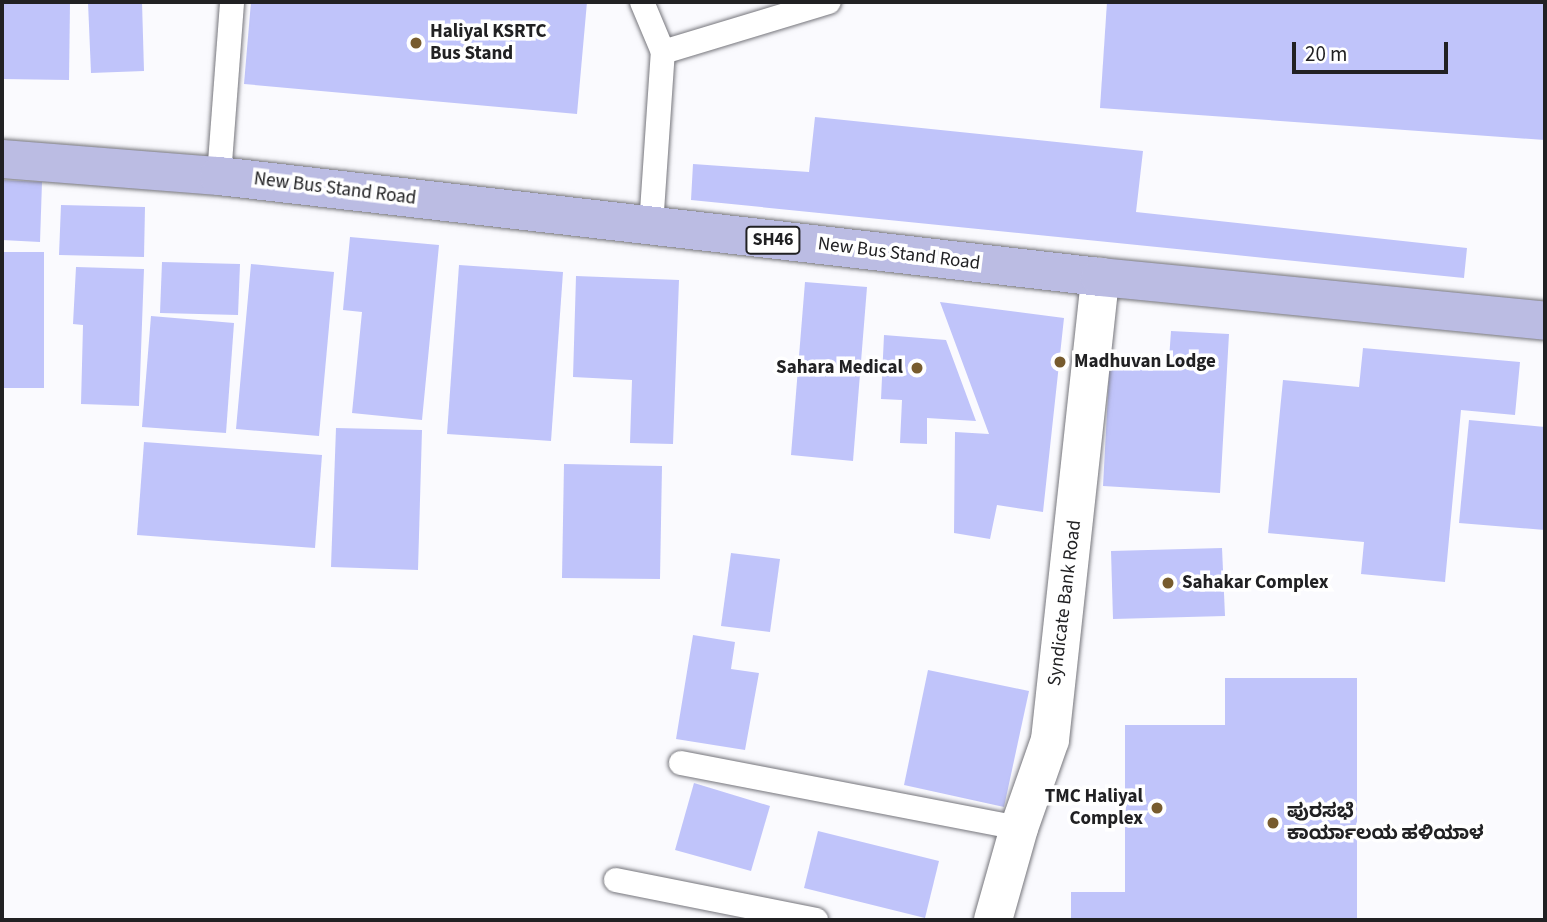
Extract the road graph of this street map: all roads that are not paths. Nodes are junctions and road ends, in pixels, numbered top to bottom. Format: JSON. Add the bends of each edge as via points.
{"nodes":[{"id":1,"x":232,"y":2,"type":"edge"},
{"id":2,"x":642,"y":2,"type":"edge"},
{"id":3,"x":829,"y":2,"type":"edge"},
{"id":4,"x":663,"y":52,"type":"junction"},
{"id":5,"x":2,"y":159,"type":"edge"},
{"id":6,"x":219,"y":176,"type":"junction"},
{"id":7,"x":651,"y":226,"type":"junction"},
{"id":8,"x":1100,"y":277,"type":"junction"},
{"id":9,"x":1545,"y":321,"type":"edge"},
{"id":10,"x":681,"y":763,"type":"dead end"},
{"id":11,"x":1018,"y":828,"type":"junction"},
{"id":12,"x":616,"y":880,"type":"dead end"},
{"id":13,"x":816,"y":920,"type":"edge"},
{"id":14,"x":993,"y":920,"type":"edge"}],
"edges":[{"from":1,"to":6,"type":"lane"},
{"from":2,"to":4,"type":"lane"},
{"from":3,"to":4,"type":"lane"},
{"from":4,"to":7,"type":"lane"},
{"from":5,"to":6,"type":"main road","name":"New Bus Stand Road","number":"SH46"},
{"from":6,"to":7,"type":"main road","name":"New Bus Stand Road","number":"SH46"},
{"from":7,"to":8,"type":"main road","name":"New Bus Stand Road","number":"SH46"},
{"from":8,"to":9,"type":"main road","name":"New Bus Stand Road","number":"SH46"},
{"from":8,"to":11,"type":"street","name":"Syndicate Bank Road","via":[[1050,740]]},
{"from":10,"to":11,"type":"lane"},
{"from":11,"to":14,"type":"street","name":"Syndicate Bank Road"},
{"from":12,"to":13,"type":"lane"}]}
